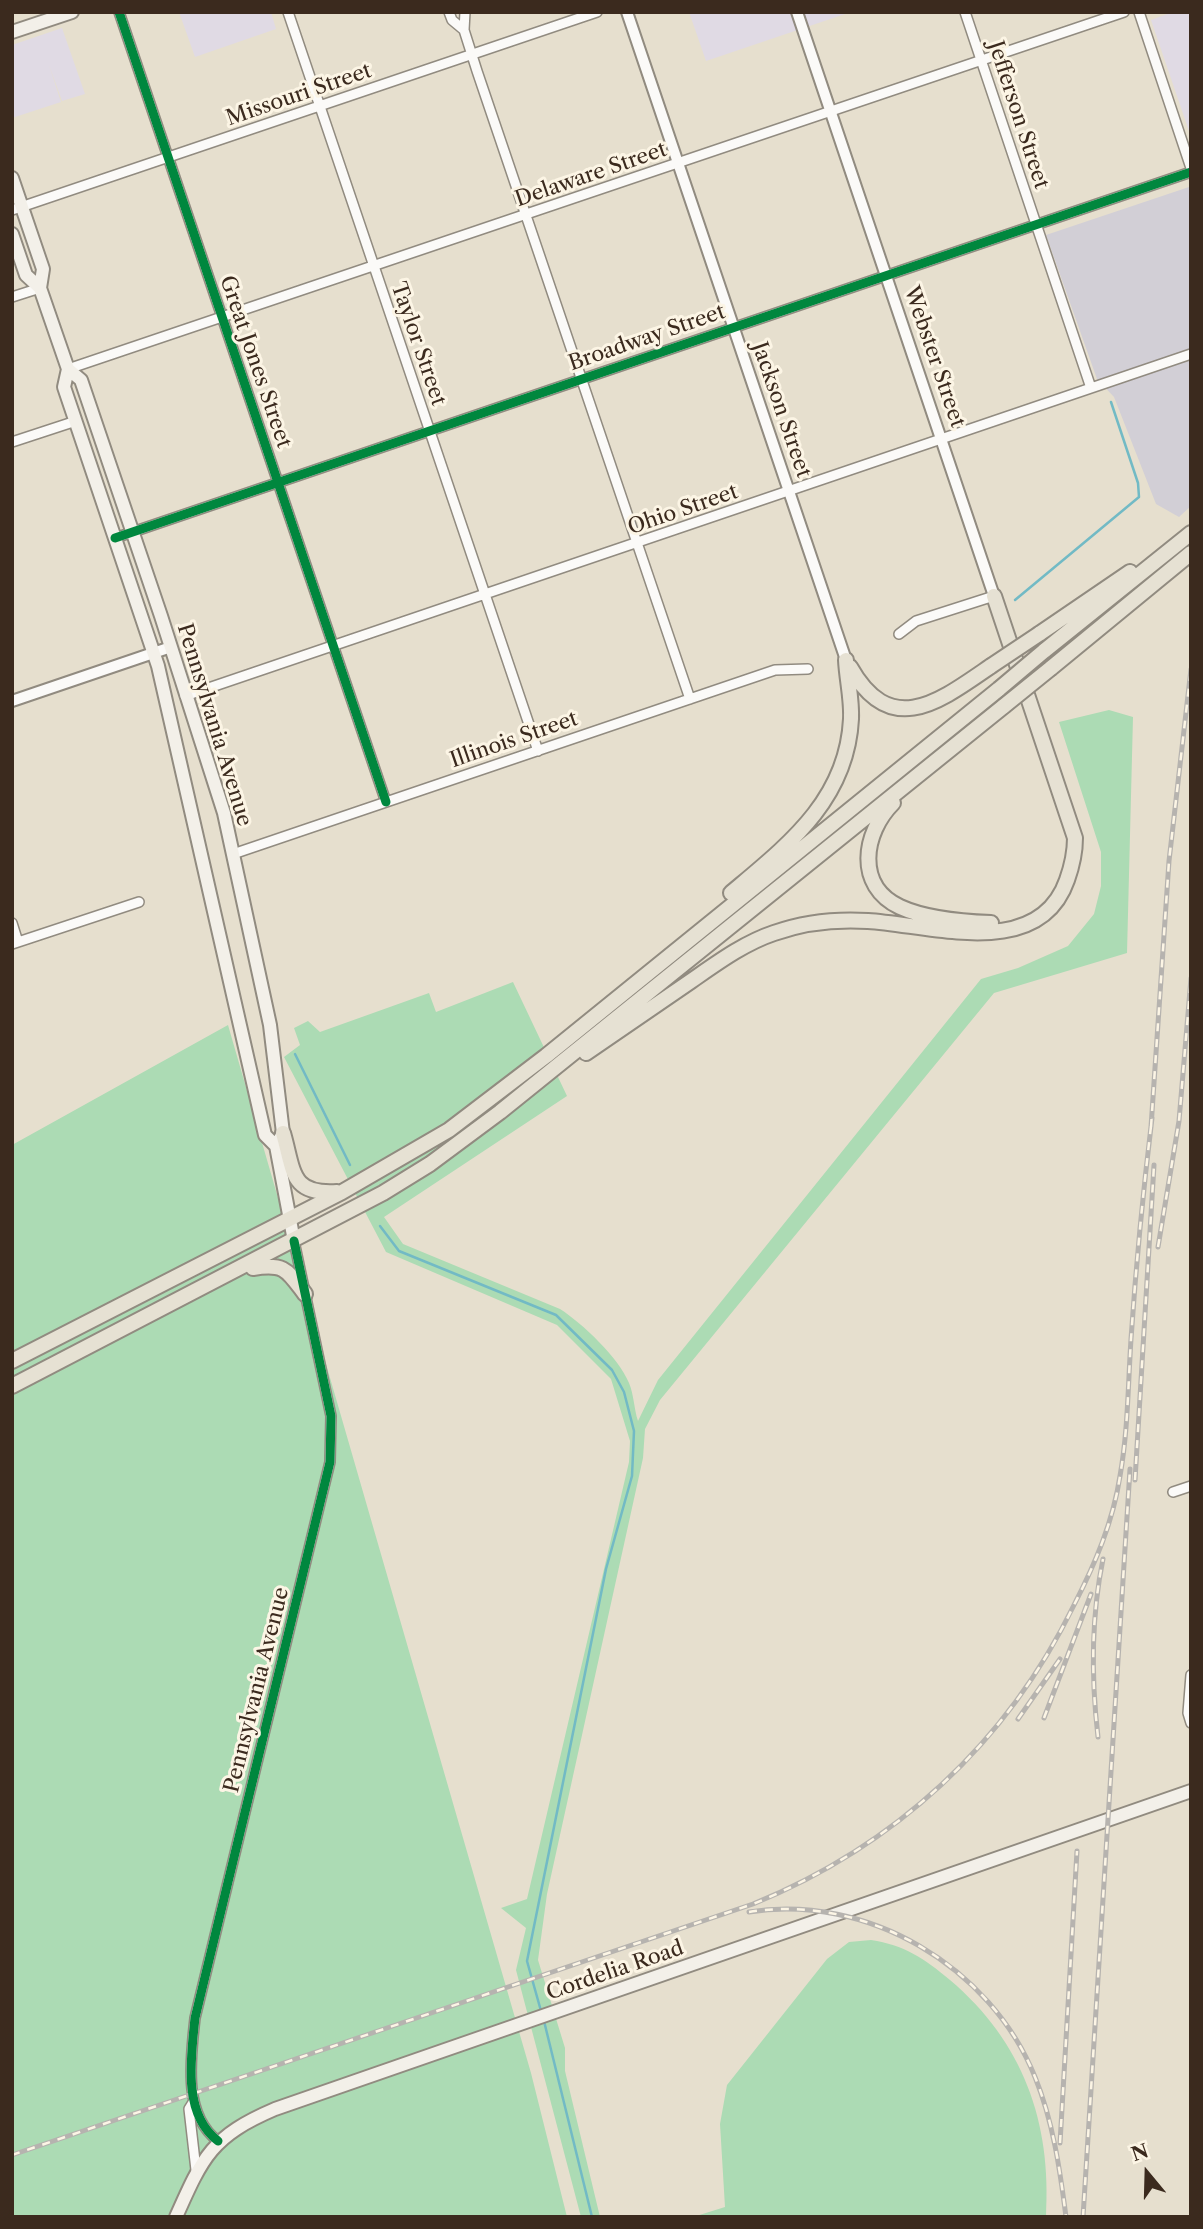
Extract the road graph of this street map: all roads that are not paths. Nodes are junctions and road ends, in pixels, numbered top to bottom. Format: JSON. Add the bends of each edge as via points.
{"nodes":[{"id":1,"x":72,"y":12,"type":"edge"},
{"id":2,"x":119,"y":12,"type":"edge"},
{"id":3,"x":288,"y":12,"type":"edge"},
{"id":4,"x":449,"y":12,"type":"edge"},
{"id":5,"x":465,"y":12,"type":"edge"},
{"id":6,"x":597,"y":12,"type":"edge"},
{"id":7,"x":627,"y":12,"type":"edge"},
{"id":8,"x":797,"y":12,"type":"edge"},
{"id":9,"x":965,"y":12,"type":"edge"},
{"id":10,"x":1124,"y":12,"type":"edge"},
{"id":11,"x":1139,"y":12,"type":"edge"},
{"id":12,"x":464,"y":30,"type":"junction"},
{"id":13,"x":12,"y":32,"type":"edge"},
{"id":14,"x":472,"y":54,"type":"junction"},
{"id":15,"x":982,"y":61,"type":"junction"},
{"id":16,"x":320,"y":106,"type":"junction"},
{"id":17,"x":830,"y":112,"type":"junction"},
{"id":18,"x":168,"y":158,"type":"junction"},
{"id":19,"x":678,"y":164,"type":"junction"},
{"id":20,"x":1191,"y":170,"type":"edge"},
{"id":21,"x":12,"y":178,"type":"edge"},
{"id":22,"x":17,"y":209,"type":"edge"},
{"id":23,"x":527,"y":215,"type":"junction"},
{"id":24,"x":1036,"y":225,"type":"junction"},
{"id":25,"x":12,"y":234,"type":"edge"},
{"id":26,"x":374,"y":267,"type":"junction"},
{"id":27,"x":886,"y":275,"type":"junction"},
{"id":28,"x":40,"y":288,"type":"junction"},
{"id":29,"x":12,"y":298,"type":"edge"},
{"id":30,"x":222,"y":318,"type":"junction"},
{"id":31,"x":732,"y":328,"type":"junction"},
{"id":32,"x":1191,"y":354,"type":"edge"},
{"id":33,"x":68,"y":369,"type":"junction"},
{"id":34,"x":581,"y":379,"type":"junction"},
{"id":35,"x":1091,"y":388,"type":"junction"},
{"id":36,"x":76,"y":421,"type":"junction"},
{"id":37,"x":429,"y":431,"type":"junction"},
{"id":38,"x":942,"y":439,"type":"junction"},
{"id":39,"x":12,"y":442,"type":"edge"},
{"id":40,"x":278,"y":483,"type":"junction"},
{"id":41,"x":789,"y":492,"type":"junction"},
{"id":42,"x":132,"y":532,"type":"junction"},
{"id":43,"x":1191,"y":532,"type":"edge"},
{"id":44,"x":115,"y":538,"type":"junction"},
{"id":45,"x":637,"y":544,"type":"junction"},
{"id":46,"x":1191,"y":553,"type":"edge"},
{"id":47,"x":1158,"y":555,"type":"junction"},
{"id":48,"x":485,"y":596,"type":"junction"},
{"id":49,"x":994,"y":596,"type":"junction"},
{"id":50,"x":899,"y":634,"type":"dead end"},
{"id":51,"x":334,"y":647,"type":"junction"},
{"id":52,"x":168,"y":648,"type":"junction"},
{"id":53,"x":153,"y":653,"type":"junction"},
{"id":54,"x":846,"y":660,"type":"junction"},
{"id":55,"x":807,"y":668,"type":"dead end"},
{"id":56,"x":185,"y":696,"type":"junction"},
{"id":57,"x":690,"y":699,"type":"junction"},
{"id":58,"x":12,"y":701,"type":"edge"},
{"id":59,"x":538,"y":751,"type":"junction"},
{"id":60,"x":924,"y":771,"type":"junction"},
{"id":61,"x":386,"y":802,"type":"junction"},
{"id":62,"x":233,"y":854,"type":"junction"},
{"id":63,"x":1066,"y":883,"type":"junction"},
{"id":64,"x":139,"y":902,"type":"dead end"},
{"id":65,"x":12,"y":923,"type":"edge"},
{"id":66,"x":15,"y":943,"type":"edge"},
{"id":67,"x":639,"y":980,"type":"junction"},
{"id":68,"x":553,"y":1069,"type":"junction"},
{"id":69,"x":279,"y":1140,"type":"junction"},
{"id":70,"x":342,"y":1192,"type":"junction"},
{"id":71,"x":288,"y":1219,"type":"junction"},
{"id":72,"x":294,"y":1241,"type":"junction"},
{"id":73,"x":238,"y":1270,"type":"junction"},
{"id":74,"x":305,"y":1294,"type":"junction"},
{"id":75,"x":12,"y":1361,"type":"edge"},
{"id":76,"x":12,"y":1386,"type":"edge"},
{"id":77,"x":1191,"y":1486,"type":"edge"},
{"id":78,"x":1173,"y":1492,"type":"dead end"},
{"id":79,"x":1191,"y":1675,"type":"edge"},
{"id":80,"x":1191,"y":1723,"type":"edge"},
{"id":81,"x":1191,"y":1791,"type":"edge"},
{"id":82,"x":194,"y":2101,"type":"junction"},
{"id":83,"x":218,"y":2141,"type":"junction"},
{"id":84,"x":195,"y":2174,"type":"junction"},
{"id":85,"x":176,"y":2217,"type":"edge"}],
"edges":[{"from":1,"to":13,"type":"main road"},
{"from":2,"to":18,"type":"street","name":"Great Jones Street"},
{"from":3,"to":16,"type":"street","name":"Taylor Street"},
{"from":4,"to":12,"type":"street"},
{"from":5,"to":12,"type":"street"},
{"from":6,"to":14,"type":"street","name":"Missouri Street"},
{"from":7,"to":19,"type":"street","name":"Jackson Street"},
{"from":8,"to":17,"type":"street","name":"Webster Street"},
{"from":9,"to":15,"type":"street","name":"Jefferson Street"},
{"from":10,"to":15,"type":"street","name":"Delaware Street"},
{"from":11,"to":20,"type":"street"},
{"from":12,"to":14,"type":"street"},
{"from":14,"to":16,"type":"street","name":"Missouri Street"},
{"from":14,"to":23,"type":"street"},
{"from":15,"to":17,"type":"street","name":"Delaware Street"},
{"from":15,"to":24,"type":"street","name":"Jefferson Street"},
{"from":16,"to":18,"type":"street","name":"Missouri Street"},
{"from":16,"to":26,"type":"street","name":"Taylor Street"},
{"from":17,"to":19,"type":"street","name":"Delaware Street"},
{"from":17,"to":27,"type":"street","name":"Webster Street"},
{"from":18,"to":22,"type":"street","name":"Missouri Street"},
{"from":18,"to":30,"type":"street","name":"Great Jones Street"},
{"from":19,"to":23,"type":"street","name":"Delaware Street"},
{"from":19,"to":31,"type":"street","name":"Jackson Street"},
{"from":20,"to":24,"type":"street","name":"Broadway Street"},
{"from":21,"to":22,"type":"main road","name":"Pennsylvania Avenue"},
{"from":22,"to":28,"type":"main road","name":"Pennsylvania Avenue","via":[[43,268]]},
{"from":23,"to":26,"type":"street","name":"Delaware Street"},
{"from":23,"to":34,"type":"street"},
{"from":24,"to":27,"type":"street","name":"Broadway Street"},
{"from":24,"to":35,"type":"street","name":"Jefferson Street"},
{"from":25,"to":28,"type":"main road","name":"Pennsylvania Avenue","via":[[26,275]]},
{"from":26,"to":30,"type":"street","name":"Delaware Street"},
{"from":26,"to":37,"type":"street","name":"Taylor Street"},
{"from":27,"to":31,"type":"street","name":"Broadway Street"},
{"from":27,"to":38,"type":"street","name":"Webster Street"},
{"from":28,"to":29,"type":"street"},
{"from":28,"to":33,"type":"main road","name":"Pennsylvania Avenue"},
{"from":30,"to":33,"type":"street","name":"Delaware Street"},
{"from":30,"to":40,"type":"street","name":"Great Jones Street"},
{"from":31,"to":34,"type":"street","name":"Broadway Street"},
{"from":31,"to":41,"type":"street","name":"Jackson Street"},
{"from":32,"to":35,"type":"street","name":"Ohio Street"},
{"from":33,"to":36,"type":"main road","name":"Pennsylvania Avenue","via":[[64,387]]},
{"from":33,"to":42,"type":"main road","name":"Pennsylvania Avenue","via":[[81,380]]},
{"from":34,"to":37,"type":"street","name":"Broadway Street"},
{"from":34,"to":45,"type":"street"},
{"from":35,"to":38,"type":"street","name":"Ohio Street"},
{"from":36,"to":39,"type":"street"},
{"from":36,"to":44,"type":"main road","name":"Pennsylvania Avenue"},
{"from":37,"to":40,"type":"street","name":"Broadway Street"},
{"from":37,"to":48,"type":"street","name":"Taylor Street"},
{"from":38,"to":41,"type":"street","name":"Ohio Street"},
{"from":38,"to":49,"type":"street","name":"Webster Street"},
{"from":40,"to":42,"type":"street","name":"Broadway Street"},
{"from":40,"to":51,"type":"street","name":"Great Jones Street"},
{"from":41,"to":45,"type":"street","name":"Ohio Street"},
{"from":41,"to":54,"type":"street","name":"Jackson Street"},
{"from":42,"to":44,"type":"street","name":"Broadway Street"},
{"from":42,"to":52,"type":"main road","name":"Pennsylvania Avenue"},
{"from":43,"to":47,"type":"highway"},
{"from":44,"to":53,"type":"main road","name":"Pennsylvania Avenue"},
{"from":45,"to":48,"type":"street","name":"Ohio Street"},
{"from":45,"to":57,"type":"street"},
{"from":46,"to":60,"type":"highway","bridge":true},
{"from":47,"to":54,"type":"highway","bridge":true,"via":[[934,703],[903,709],[875,699]]},
{"from":47,"to":67,"type":"highway","bridge":true},
{"from":48,"to":51,"type":"street","name":"Ohio Street"},
{"from":48,"to":59,"type":"street","name":"Taylor Street"},
{"from":49,"to":50,"type":"street","via":[[916,621]]},
{"from":49,"to":63,"type":"highway","via":[[1071,821],[1075,850]]},
{"from":51,"to":56,"type":"street","name":"Ohio Street"},
{"from":51,"to":61,"type":"street","name":"Great Jones Street"},
{"from":52,"to":53,"type":"street"},
{"from":52,"to":56,"type":"main road","name":"Pennsylvania Avenue"},
{"from":53,"to":58,"type":"street"},
{"from":53,"to":69,"type":"main road","name":"Pennsylvania Avenue","via":[[265,1135]]},
{"from":54,"to":67,"type":"highway","via":[[848,743],[837,780],[816,815],[663,951]]},
{"from":55,"to":57,"type":"street","name":"Illinois Street","via":[[775,670]]},
{"from":56,"to":62,"type":"main road","name":"Pennsylvania Avenue","via":[[214,776]]},
{"from":57,"to":59,"type":"street","name":"Illinois Street"},
{"from":59,"to":61,"type":"street","name":"Illinois Street"},
{"from":60,"to":63,"type":"highway","via":[[881,814],[872,830],[868,866],[884,895],[917,913],[999,923],[1038,910]]},
{"from":60,"to":68,"type":"highway"},
{"from":61,"to":62,"type":"street","name":"Illinois Street"},
{"from":62,"to":69,"type":"main road","name":"Pennsylvania Avenue","via":[[270,1025]]},
{"from":63,"to":68,"type":"highway","via":[[1064,893],[1042,917],[1014,930],[978,932],[845,920],[771,933],[729,955],[586,1053]]},
{"from":64,"to":66,"type":"street"},
{"from":65,"to":66,"type":"street"},
{"from":67,"to":70,"type":"highway","via":[[449,1130]]},
{"from":68,"to":72,"type":"highway","via":[[430,1164]]},
{"from":69,"to":70,"type":"highway","via":[[303,1188],[312,1193]]},
{"from":69,"to":71,"type":"main road","name":"Pennsylvania Avenue"},
{"from":70,"to":71,"type":"highway"},
{"from":71,"to":72,"type":"main road","name":"Pennsylvania Avenue"},
{"from":71,"to":75,"type":"highway"},
{"from":72,"to":73,"type":"highway"},
{"from":72,"to":74,"type":"street","name":"Pennsylvania Avenue"},
{"from":73,"to":74,"type":"highway","via":[[275,1264],[290,1274]]},
{"from":73,"to":76,"type":"highway"},
{"from":74,"to":82,"type":"street","name":"Pennsylvania Avenue","via":[[331,1416],[330,1462],[195,2018],[191,2054]]},
{"from":77,"to":78,"type":"street"},
{"from":79,"to":80,"type":"street"},
{"from":81,"to":83,"type":"main road","name":"Cordelia Road","via":[[275,2109]]},
{"from":82,"to":83,"type":"street","name":"Pennsylvania Avenue","via":[[201,2122]]},
{"from":82,"to":84,"type":"street","name":"Pennsylvania Avenue","via":[[189,2109]]},
{"from":83,"to":84,"type":"main road","name":"Cordelia Road"},
{"from":84,"to":85,"type":"main road","name":"Cordelia Road"}]}
